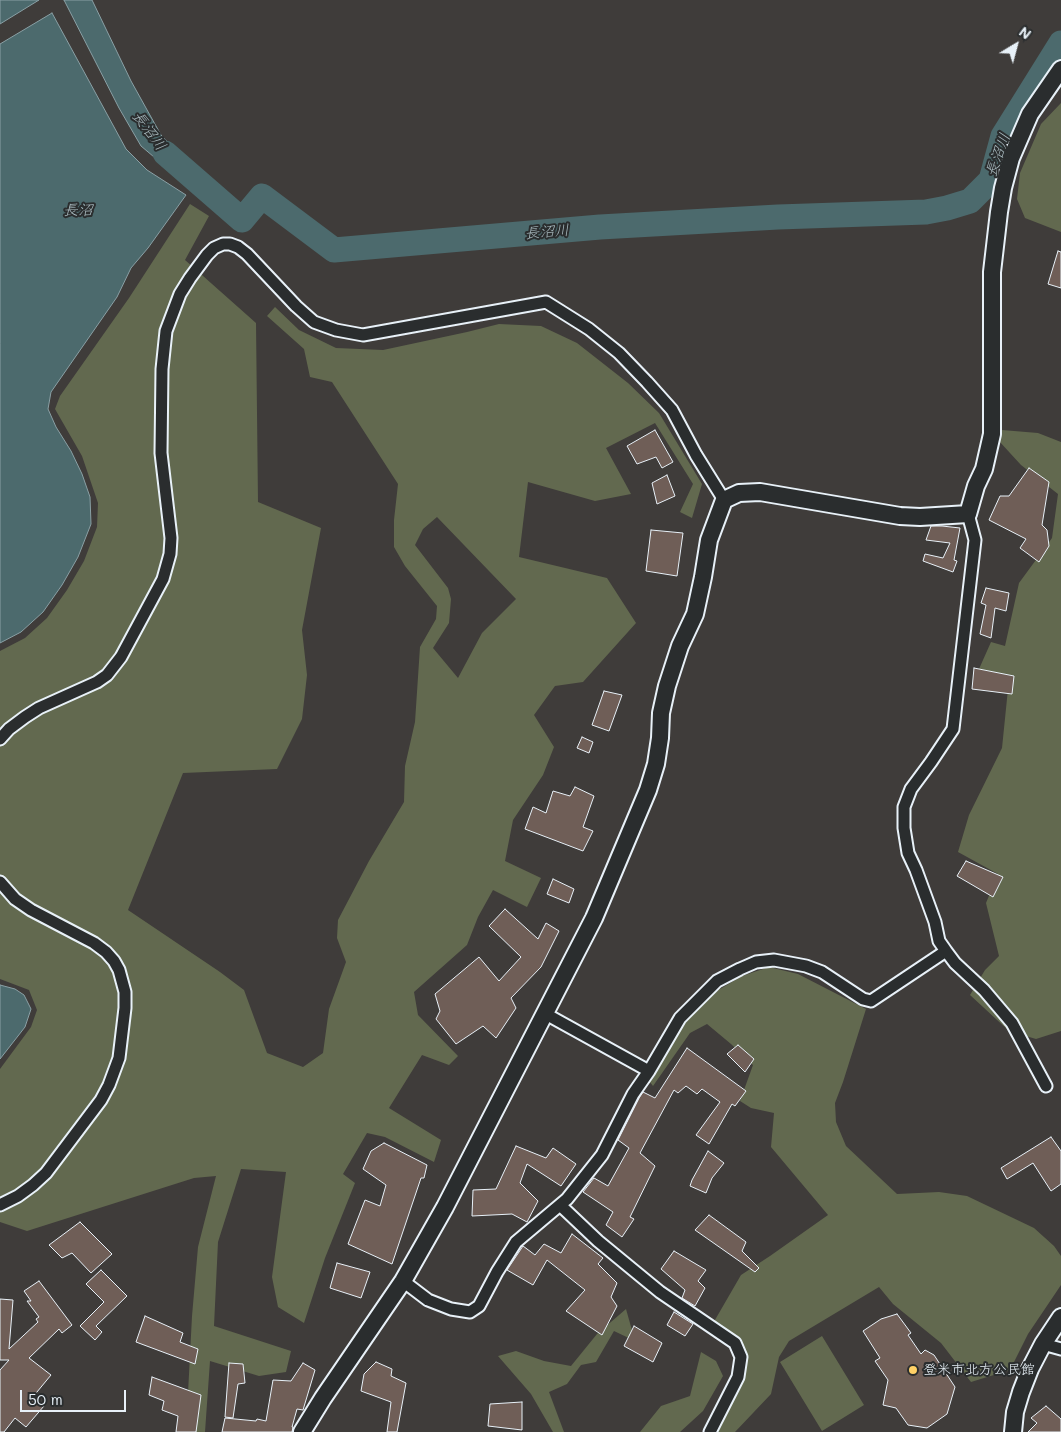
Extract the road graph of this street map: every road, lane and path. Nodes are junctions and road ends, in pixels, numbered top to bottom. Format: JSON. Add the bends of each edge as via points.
{"nodes":[{"id":1,"x":1061,"y":69,"type":"edge"},
{"id":2,"x":724,"y":500,"type":"junction"},
{"id":3,"x":968,"y":514,"type":"junction"},
{"id":4,"x":0,"y":739,"type":"edge"},
{"id":5,"x":0,"y":882,"type":"edge"},
{"id":6,"x":946,"y":951,"type":"junction"},
{"id":7,"x":544,"y":1013,"type":"junction"},
{"id":8,"x":649,"y":1071,"type":"junction"},
{"id":9,"x":1046,"y":1086,"type":"dead end"},
{"id":10,"x":0,"y":1205,"type":"edge"},
{"id":11,"x":560,"y":1206,"type":"junction"},
{"id":12,"x":403,"y":1281,"type":"junction"},
{"id":13,"x":1061,"y":1317,"type":"edge"},
{"id":14,"x":1043,"y":1344,"type":"junction"},
{"id":15,"x":1061,"y":1349,"type":"edge"},
{"id":16,"x":302,"y":1432,"type":"edge"},
{"id":17,"x":710,"y":1432,"type":"edge"},
{"id":18,"x":1013,"y":1432,"type":"edge"}],
"edges":[{"from":1,"to":3,"type":"street","via":[[1030,114],[1011,158],[1003,188],[992,272],[992,434]]},
{"from":2,"to":3,"type":"street","via":[[740,492],[760,492],[900,516]]},
{"from":2,"to":4,"type":"street","via":[[672,410],[660,396],[619,353],[546,302],[362,334],[336,330],[314,322],[247,254],[230,244],[223,244],[207,255],[190,278],[180,294],[166,331],[161,453],[171,538],[163,579],[121,657],[106,675],[25,716]]},
{"from":2,"to":7,"type":"street","via":[[709,540],[695,614],[667,686],[656,764],[648,790],[594,918]]},
{"from":3,"to":6,"type":"street","via":[[975,540],[953,729],[911,790],[904,807],[908,853],[935,922],[939,941]]},
{"from":5,"to":10,"type":"street","via":[[15,899],[31,910],[106,952],[119,970],[125,992],[119,1058],[102,1100],[39,1179]]},
{"from":6,"to":8,"type":"street","via":[[871,1000],[863,999],[822,972],[806,966],[774,960],[740,968],[717,981],[680,1018]]},
{"from":6,"to":9,"type":"street","via":[[1012,1022]]},
{"from":7,"to":8,"type":"street"},
{"from":7,"to":12,"type":"street","via":[[445,1207]]},
{"from":8,"to":11,"type":"street","via":[[633,1094],[602,1155]]},
{"from":11,"to":12,"type":"street","via":[[516,1242],[480,1306],[470,1312],[428,1300]]},
{"from":11,"to":17,"type":"street","via":[[660,1292],[735,1343],[741,1357],[738,1377]]},
{"from":12,"to":16,"type":"street"},
{"from":13,"to":14,"type":"street"},
{"from":14,"to":15,"type":"street"},
{"from":14,"to":18,"type":"street","via":[[1021,1392]]}]}
